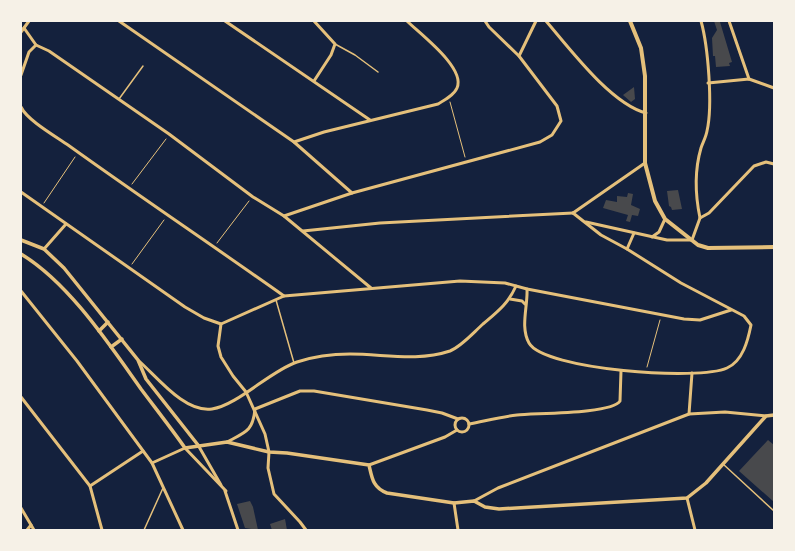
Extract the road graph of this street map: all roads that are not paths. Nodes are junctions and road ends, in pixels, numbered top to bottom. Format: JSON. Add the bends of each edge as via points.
{"nodes":[{"id":1,"x":29,"y":21,"type":"edge"},
{"id":2,"x":119,"y":21,"type":"edge"},
{"id":3,"x":225,"y":21,"type":"edge"},
{"id":4,"x":314,"y":21,"type":"edge"},
{"id":5,"x":407,"y":21,"type":"edge"},
{"id":6,"x":485,"y":21,"type":"edge"},
{"id":7,"x":536,"y":21,"type":"edge"},
{"id":8,"x":546,"y":21,"type":"edge"},
{"id":9,"x":630,"y":21,"type":"edge"},
{"id":10,"x":701,"y":21,"type":"edge"},
{"id":11,"x":729,"y":21,"type":"edge"},
{"id":12,"x":24,"y":28,"type":"junction"},
{"id":13,"x":21,"y":32,"type":"edge"},
{"id":14,"x":335,"y":44,"type":"junction"},
{"id":15,"x":36,"y":46,"type":"junction"},
{"id":16,"x":519,"y":56,"type":"junction"},
{"id":17,"x":143,"y":66,"type":"dead end"},
{"id":18,"x":21,"y":72,"type":"edge"},
{"id":19,"x":378,"y":72,"type":"dead end"},
{"id":20,"x":21,"y":75,"type":"edge"},
{"id":21,"x":749,"y":80,"type":"junction"},
{"id":22,"x":314,"y":81,"type":"junction"},
{"id":23,"x":708,"y":83,"type":"junction"},
{"id":24,"x":774,"y":88,"type":"edge"},
{"id":25,"x":118,"y":99,"type":"junction"},
{"id":26,"x":21,"y":107,"type":"edge"},
{"id":27,"x":646,"y":113,"type":"junction"},
{"id":28,"x":370,"y":120,"type":"junction"},
{"id":29,"x":294,"y":142,"type":"junction"},
{"id":30,"x":644,"y":163,"type":"junction"},
{"id":31,"x":774,"y":164,"type":"edge"},
{"id":32,"x":21,"y":192,"type":"edge"},
{"id":33,"x":352,"y":193,"type":"junction"},
{"id":34,"x":573,"y":213,"type":"junction"},
{"id":35,"x":284,"y":216,"type":"junction"},
{"id":36,"x":700,"y":218,"type":"junction"},
{"id":37,"x":665,"y":220,"type":"junction"},
{"id":38,"x":584,"y":222,"type":"junction"},
{"id":39,"x":66,"y":224,"type":"junction"},
{"id":40,"x":303,"y":231,"type":"junction"},
{"id":41,"x":634,"y":233,"type":"junction"},
{"id":42,"x":652,"y":237,"type":"junction"},
{"id":43,"x":21,"y":240,"type":"edge"},
{"id":44,"x":692,"y":240,"type":"junction"},
{"id":45,"x":774,"y":247,"type":"edge"},
{"id":46,"x":44,"y":249,"type":"junction"},
{"id":47,"x":627,"y":249,"type":"junction"},
{"id":48,"x":21,"y":254,"type":"edge"},
{"id":49,"x":516,"y":286,"type":"junction"},
{"id":50,"x":372,"y":289,"type":"junction"},
{"id":51,"x":528,"y":289,"type":"junction"},
{"id":52,"x":21,"y":291,"type":"edge"},
{"id":53,"x":284,"y":296,"type":"junction"},
{"id":54,"x":510,"y":299,"type":"junction"},
{"id":55,"x":276,"y":300,"type":"junction"},
{"id":56,"x":525,"y":304,"type":"junction"},
{"id":57,"x":731,"y":310,"type":"junction"},
{"id":58,"x":108,"y":322,"type":"junction"},
{"id":59,"x":221,"y":324,"type":"junction"},
{"id":60,"x":99,"y":331,"type":"junction"},
{"id":61,"x":122,"y":339,"type":"junction"},
{"id":62,"x":111,"y":348,"type":"junction"},
{"id":63,"x":138,"y":360,"type":"junction"},
{"id":64,"x":294,"y":363,"type":"junction"},
{"id":65,"x":621,"y":371,"type":"junction"},
{"id":66,"x":692,"y":373,"type":"junction"},
{"id":67,"x":246,"y":392,"type":"junction"},
{"id":68,"x":21,"y":397,"type":"edge"},
{"id":69,"x":255,"y":408,"type":"junction"},
{"id":70,"x":690,"y":414,"type":"junction"},
{"id":71,"x":774,"y":415,"type":"edge"},
{"id":72,"x":766,"y":416,"type":"junction"},
{"id":73,"x":458,"y":419,"type":"junction"},
{"id":74,"x":469,"y":424,"type":"junction"},
{"id":75,"x":457,"y":430,"type":"junction"},
{"id":76,"x":227,"y":442,"type":"junction"},
{"id":77,"x":198,"y":445,"type":"junction"},
{"id":78,"x":185,"y":448,"type":"junction"},
{"id":79,"x":143,"y":450,"type":"junction"},
{"id":80,"x":269,"y":452,"type":"junction"},
{"id":81,"x":152,"y":463,"type":"junction"},
{"id":82,"x":723,"y":464,"type":"junction"},
{"id":83,"x":369,"y":465,"type":"junction"},
{"id":84,"x":90,"y":486,"type":"junction"},
{"id":85,"x":164,"y":486,"type":"junction"},
{"id":86,"x":226,"y":491,"type":"junction"},
{"id":87,"x":687,"y":498,"type":"junction"},
{"id":88,"x":474,"y":501,"type":"junction"},
{"id":89,"x":454,"y":503,"type":"junction"},
{"id":90,"x":21,"y":508,"type":"edge"},
{"id":91,"x":774,"y":510,"type":"edge"},
{"id":92,"x":31,"y":525,"type":"junction"},
{"id":93,"x":27,"y":530,"type":"edge"},
{"id":94,"x":34,"y":530,"type":"edge"},
{"id":95,"x":102,"y":530,"type":"edge"},
{"id":96,"x":144,"y":530,"type":"edge"},
{"id":97,"x":183,"y":530,"type":"edge"},
{"id":98,"x":238,"y":530,"type":"edge"},
{"id":99,"x":306,"y":530,"type":"edge"},
{"id":100,"x":458,"y":530,"type":"edge"},
{"id":101,"x":695,"y":530,"type":"edge"}],
"edges":[{"from":1,"to":12,"type":"street"},
{"from":2,"to":29,"type":"street"},
{"from":3,"to":22,"type":"street"},
{"from":4,"to":14,"type":"street"},
{"from":5,"to":28,"type":"street","via":[[452,64],[459,81],[457,89],[438,104]]},
{"from":6,"to":16,"type":"street"},
{"from":7,"to":16,"type":"street"},
{"from":8,"to":27,"type":"street","via":[[579,60],[622,102]]},
{"from":9,"to":27,"type":"main road","via":[[641,48]]},
{"from":10,"to":23,"type":"street"},
{"from":11,"to":21,"type":"street"},
{"from":12,"to":13,"type":"street"},
{"from":12,"to":15,"type":"street"},
{"from":14,"to":19,"type":"lane"},
{"from":14,"to":22,"type":"street"},
{"from":15,"to":18,"type":"street","via":[[29,52]]},
{"from":15,"to":25,"type":"street","via":[[49,51]]},
{"from":16,"to":33,"type":"street","via":[[557,106],[561,121],[552,135],[540,142]]},
{"from":17,"to":25,"type":"lane"},
{"from":18,"to":20,"type":"street"},
{"from":21,"to":23,"type":"street"},
{"from":21,"to":24,"type":"street"},
{"from":22,"to":28,"type":"street"},
{"from":23,"to":36,"type":"street","via":[[709,114],[695,194]]},
{"from":25,"to":35,"type":"street","via":[[253,197]]},
{"from":26,"to":53,"type":"street","via":[[23,112],[78,153]]},
{"from":27,"to":30,"type":"main road"},
{"from":28,"to":29,"type":"street"},
{"from":29,"to":33,"type":"street"},
{"from":30,"to":34,"type":"street"},
{"from":30,"to":37,"type":"main road","via":[[655,201]]},
{"from":31,"to":36,"type":"street","via":[[766,162],[754,166],[709,213]]},
{"from":32,"to":39,"type":"street"},
{"from":33,"to":35,"type":"street"},
{"from":34,"to":38,"type":"street"},
{"from":34,"to":40,"type":"street","via":[[394,222]]},
{"from":35,"to":40,"type":"street"},
{"from":36,"to":44,"type":"street"},
{"from":37,"to":42,"type":"street"},
{"from":37,"to":44,"type":"main road"},
{"from":38,"to":41,"type":"street"},
{"from":38,"to":47,"type":"street"},
{"from":39,"to":46,"type":"street"},
{"from":39,"to":59,"type":"street","via":[[204,318]]},
{"from":40,"to":50,"type":"street"},
{"from":41,"to":42,"type":"street"},
{"from":41,"to":47,"type":"street"},
{"from":42,"to":44,"type":"street"},
{"from":43,"to":46,"type":"street"},
{"from":44,"to":45,"type":"main road","via":[[708,248]]},
{"from":46,"to":58,"type":"street","via":[[64,268]]},
{"from":47,"to":57,"type":"street","via":[[681,283]]},
{"from":48,"to":60,"type":"street","via":[[48,274]]},
{"from":49,"to":50,"type":"street","via":[[491,281],[460,281]]},
{"from":49,"to":51,"type":"street"},
{"from":49,"to":54,"type":"street"},
{"from":50,"to":53,"type":"street"},
{"from":51,"to":56,"type":"street"},
{"from":51,"to":57,"type":"street","via":[[700,320]]},
{"from":52,"to":79,"type":"street"},
{"from":53,"to":55,"type":"street"},
{"from":54,"to":56,"type":"street"},
{"from":54,"to":64,"type":"street","via":[[451,350],[422,356],[400,357],[351,354],[316,356]]},
{"from":55,"to":59,"type":"street"},
{"from":55,"to":64,"type":"lane"},
{"from":56,"to":65,"type":"street","via":[[526,332],[530,344],[537,351],[561,360]]},
{"from":57,"to":66,"type":"street","via":[[744,316],[751,325],[744,351],[728,368],[716,372]]},
{"from":58,"to":60,"type":"street"},
{"from":58,"to":61,"type":"street"},
{"from":59,"to":67,"type":"street","via":[[218,346],[221,357]]},
{"from":60,"to":62,"type":"street"},
{"from":61,"to":62,"type":"street"},
{"from":61,"to":63,"type":"street"},
{"from":62,"to":78,"type":"street"},
{"from":63,"to":67,"type":"street","via":[[183,402],[195,408],[212,409]]},
{"from":63,"to":77,"type":"street","via":[[146,379]]},
{"from":64,"to":67,"type":"street"},
{"from":65,"to":66,"type":"street"},
{"from":65,"to":74,"type":"street","via":[[620,401],[614,406],[591,411],[517,415]]},
{"from":66,"to":70,"type":"street"},
{"from":67,"to":69,"type":"street"},
{"from":68,"to":84,"type":"street"},
{"from":69,"to":73,"type":"street","via":[[300,391],[314,391],[442,413]]},
{"from":69,"to":76,"type":"street","via":[[254,422],[251,426]]},
{"from":69,"to":80,"type":"street"},
{"from":70,"to":72,"type":"street","via":[[725,412]]},
{"from":70,"to":88,"type":"street","via":[[498,488]]},
{"from":71,"to":72,"type":"street"},
{"from":72,"to":82,"type":"street"},
{"from":73,"to":74,"type":"street","via":[[465,419]]},
{"from":73,"to":75,"type":"street"},
{"from":74,"to":75,"type":"street","via":[[468,429],[464,431]]},
{"from":75,"to":83,"type":"street","via":[[446,437]]},
{"from":76,"to":77,"type":"street"},
{"from":76,"to":80,"type":"street"},
{"from":77,"to":78,"type":"street"},
{"from":77,"to":86,"type":"street"},
{"from":78,"to":81,"type":"street"},
{"from":78,"to":86,"type":"street"},
{"from":79,"to":81,"type":"street"},
{"from":79,"to":84,"type":"street"},
{"from":80,"to":83,"type":"street"},
{"from":80,"to":99,"type":"street","via":[[268,468],[274,494]]},
{"from":81,"to":85,"type":"street"},
{"from":82,"to":87,"type":"street"},
{"from":82,"to":91,"type":"lane"},
{"from":83,"to":89,"type":"street","via":[[374,483],[380,490]]},
{"from":84,"to":95,"type":"street"},
{"from":85,"to":96,"type":"lane"},
{"from":85,"to":97,"type":"street"},
{"from":86,"to":98,"type":"street"},
{"from":87,"to":88,"type":"street","via":[[499,509],[486,507]]},
{"from":87,"to":101,"type":"street"},
{"from":88,"to":89,"type":"street"},
{"from":89,"to":100,"type":"street"},
{"from":90,"to":92,"type":"street"},
{"from":92,"to":93,"type":"street"},
{"from":92,"to":94,"type":"street"}]}
